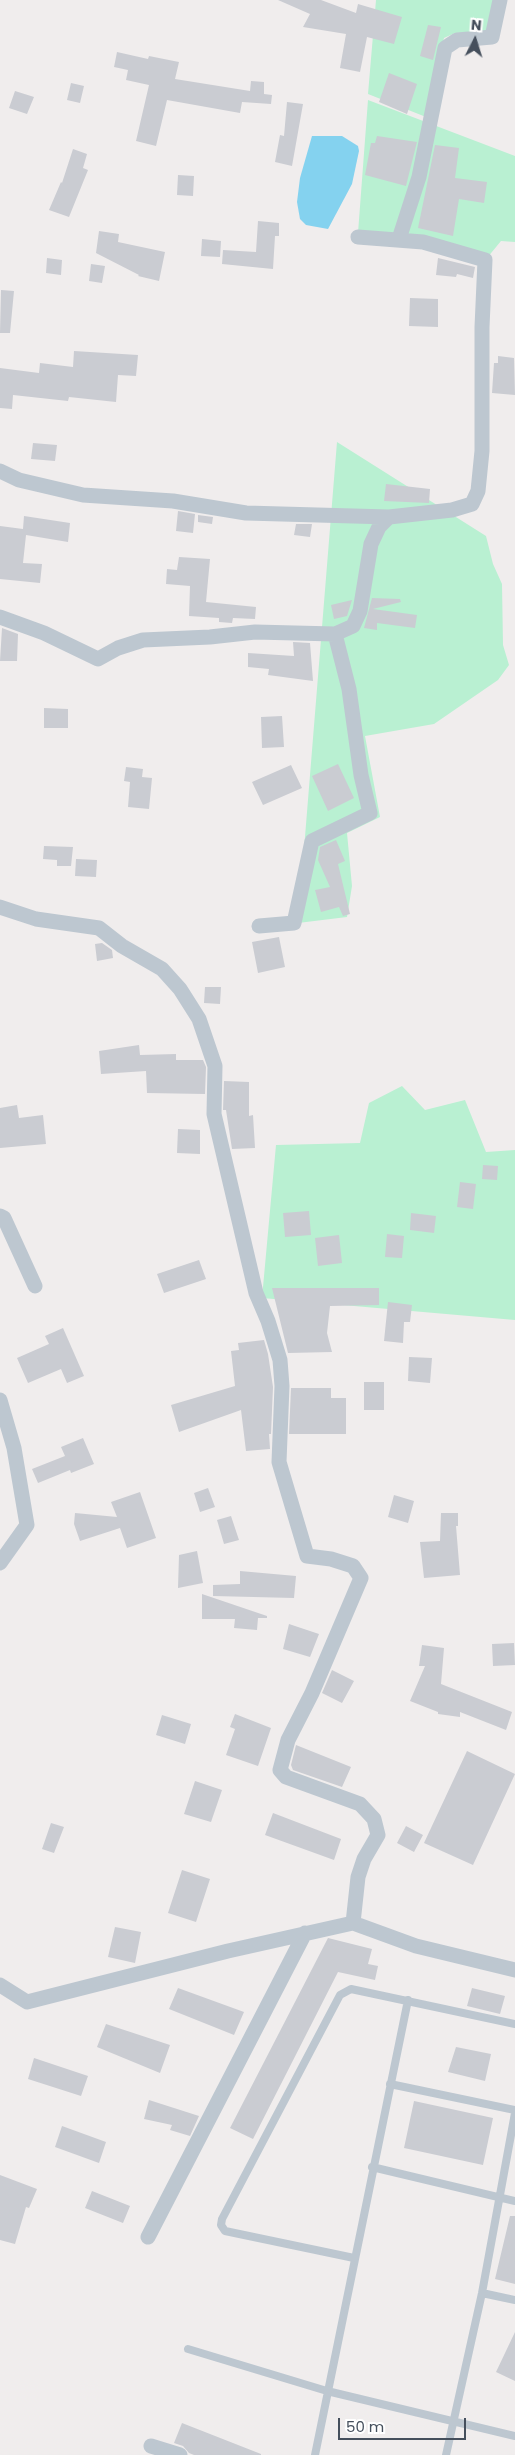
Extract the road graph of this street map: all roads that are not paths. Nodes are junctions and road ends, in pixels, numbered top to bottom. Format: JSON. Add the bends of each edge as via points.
{"nodes":[{"id":1,"x":500,"y":0,"type":"edge"},
{"id":2,"x":358,"y":237,"type":"dead end"},
{"id":3,"x":399,"y":240,"type":"junction"},
{"id":4,"x":0,"y":471,"type":"edge"},
{"id":5,"x":389,"y":517,"type":"junction"},
{"id":6,"x":0,"y":617,"type":"edge"},
{"id":7,"x":335,"y":634,"type":"junction"},
{"id":8,"x":0,"y":907,"type":"edge"},
{"id":9,"x":259,"y":926,"type":"dead end"},
{"id":10,"x":0,"y":1216,"type":"edge"},
{"id":11,"x":35,"y":1286,"type":"dead end"},
{"id":12,"x":0,"y":1400,"type":"edge"},
{"id":13,"x":0,"y":1563,"type":"edge"},
{"id":14,"x":353,"y":1923,"type":"junction"},
{"id":15,"x":305,"y":1933,"type":"junction"},
{"id":16,"x":515,"y":1970,"type":"edge"},
{"id":17,"x":0,"y":1984,"type":"edge"},
{"id":18,"x":408,"y":2000,"type":"junction"},
{"id":19,"x":515,"y":2024,"type":"edge"},
{"id":20,"x":390,"y":2084,"type":"junction"},
{"id":21,"x":515,"y":2112,"type":"edge"},
{"id":22,"x":372,"y":2167,"type":"junction"},
{"id":23,"x":500,"y":2198,"type":"junction"},
{"id":24,"x":515,"y":2201,"type":"edge"},
{"id":25,"x":148,"y":2237,"type":"dead end"},
{"id":26,"x":354,"y":2258,"type":"junction"},
{"id":27,"x":482,"y":2293,"type":"junction"},
{"id":28,"x":515,"y":2300,"type":"edge"},
{"id":29,"x":188,"y":2349,"type":"dead end"},
{"id":30,"x":327,"y":2391,"type":"junction"},
{"id":31,"x":453,"y":2422,"type":"junction"},
{"id":32,"x":515,"y":2436,"type":"edge"},
{"id":33,"x":151,"y":2446,"type":"dead end"},
{"id":34,"x":180,"y":2455,"type":"edge"},
{"id":35,"x":315,"y":2455,"type":"edge"},
{"id":36,"x":446,"y":2455,"type":"edge"}],
"edges":[{"from":1,"to":3,"type":"street","via":[[492,37],[457,40],[445,48],[419,178]]},
{"from":2,"to":3,"type":"street"},
{"from":3,"to":5,"type":"street","via":[[423,242],[485,260],[482,451],[478,491],[472,504],[452,510]]},
{"from":4,"to":5,"type":"street","via":[[20,480],[83,495],[173,501],[246,514]]},
{"from":5,"to":7,"type":"street","via":[[379,527],[371,544],[357,618],[353,626]]},
{"from":6,"to":7,"type":"street","via":[[44,633],[98,659],[143,640],[255,632]]},
{"from":7,"to":9,"type":"street","via":[[370,813],[312,841],[294,923]]},
{"from":8,"to":14,"type":"street","via":[[36,919],[99,928],[122,946],[162,969],[200,1020],[215,1066],[214,1114],[254,1283],[280,1360],[279,1462],[307,1556],[354,1566],[360,1578],[312,1693],[288,1740],[280,1770],[286,1777],[360,1804],[374,1819],[378,1835],[358,1876]]},
{"from":10,"to":11,"type":"street","via":[[4,1218]]},
{"from":12,"to":13,"type":"street","via":[[14,1448],[27,1525]]},
{"from":14,"to":15,"type":"street"},
{"from":14,"to":16,"type":"street","via":[[416,1946]]},
{"from":15,"to":17,"type":"street","via":[[27,2002]]},
{"from":15,"to":25,"type":"street"},
{"from":18,"to":19,"type":"lane"},
{"from":18,"to":20,"type":"lane"},
{"from":18,"to":26,"type":"lane","via":[[351,1990],[340,1995],[222,2219],[224,2231]]},
{"from":20,"to":21,"type":"lane"},
{"from":20,"to":22,"type":"lane"},
{"from":21,"to":23,"type":"lane"},
{"from":22,"to":23,"type":"lane"},
{"from":22,"to":26,"type":"lane"},
{"from":23,"to":24,"type":"lane"},
{"from":23,"to":27,"type":"lane"},
{"from":26,"to":30,"type":"lane"},
{"from":27,"to":28,"type":"lane"},
{"from":27,"to":31,"type":"lane"},
{"from":29,"to":30,"type":"lane"},
{"from":30,"to":31,"type":"lane"},
{"from":30,"to":35,"type":"lane"},
{"from":31,"to":32,"type":"lane"},
{"from":31,"to":36,"type":"lane"},
{"from":33,"to":34,"type":"street"}]}
